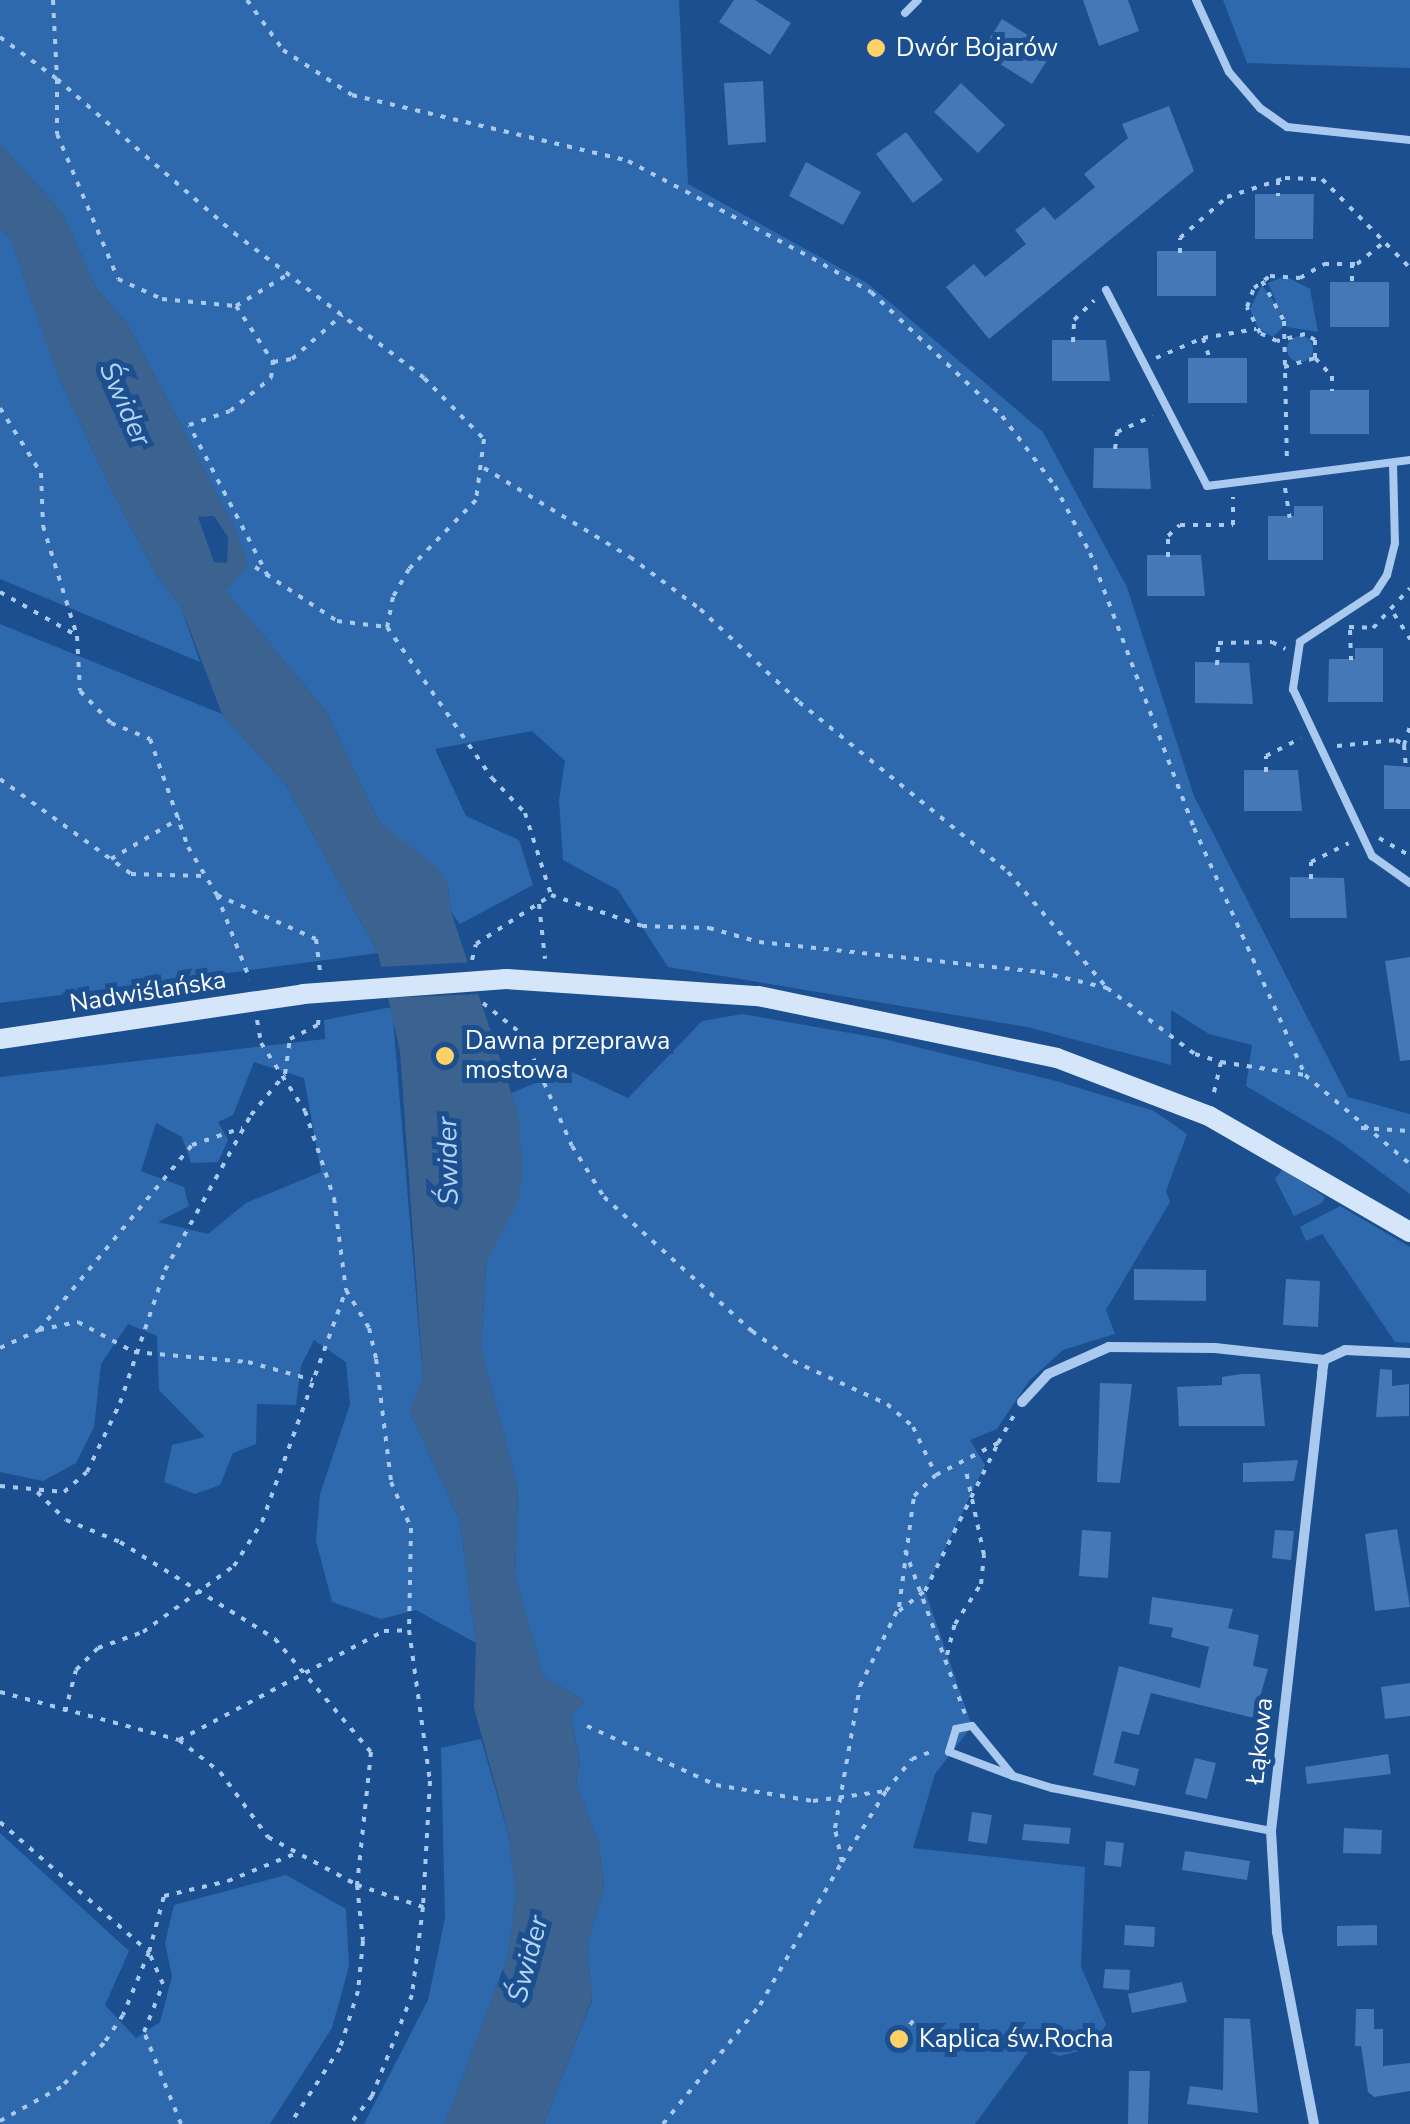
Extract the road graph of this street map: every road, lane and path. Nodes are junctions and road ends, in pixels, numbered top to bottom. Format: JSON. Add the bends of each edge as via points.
{"nodes":[{"id":1,"x":54,"y":0,"type":"edge"},
{"id":2,"x":247,"y":0,"type":"edge"},
{"id":3,"x":918,"y":0,"type":"edge"},
{"id":4,"x":1196,"y":0,"type":"edge"},
{"id":5,"x":905,"y":13,"type":"dead end"},
{"id":6,"x":0,"y":37,"type":"edge"},
{"id":7,"x":57,"y":79,"type":"junction"},
{"id":8,"x":1410,"y":140,"type":"edge"},
{"id":9,"x":1278,"y":180,"type":"junction"},
{"id":10,"x":1278,"y":196,"type":"dead end"},
{"id":11,"x":1385,"y":241,"type":"junction"},
{"id":12,"x":1180,"y":253,"type":"dead end"},
{"id":13,"x":1352,"y":262,"type":"junction"},
{"id":14,"x":1410,"y":268,"type":"edge"},
{"id":15,"x":288,"y":274,"type":"junction"},
{"id":16,"x":1262,"y":281,"type":"junction"},
{"id":17,"x":1352,"y":284,"type":"dead end"},
{"id":18,"x":1106,"y":290,"type":"joint"},
{"id":19,"x":236,"y":306,"type":"junction"},
{"id":20,"x":342,"y":315,"type":"junction"},
{"id":21,"x":1256,"y":329,"type":"junction"},
{"id":22,"x":1203,"y":338,"type":"junction"},
{"id":23,"x":1284,"y":340,"type":"junction"},
{"id":24,"x":1073,"y":342,"type":"dead end"},
{"id":25,"x":1315,"y":358,"type":"junction"},
{"id":26,"x":1210,"y":360,"type":"dead end"},
{"id":27,"x":273,"y":362,"type":"junction"},
{"id":28,"x":1144,"y":363,"type":"junction"},
{"id":29,"x":1284,"y":367,"type":"junction"},
{"id":30,"x":1332,"y":391,"type":"dead end"},
{"id":31,"x":0,"y":408,"type":"edge"},
{"id":32,"x":1162,"y":412,"type":"dead end"},
{"id":33,"x":1115,"y":449,"type":"dead end"},
{"id":34,"x":1410,"y":460,"type":"edge"},
{"id":35,"x":1393,"y":463,"type":"junction"},
{"id":36,"x":484,"y":468,"type":"junction"},
{"id":37,"x":1287,"y":482,"type":"junction"},
{"id":38,"x":1233,"y":498,"type":"dead end"},
{"id":39,"x":1290,"y":518,"type":"dead end"},
{"id":40,"x":1168,"y":557,"type":"dead end"},
{"id":41,"x":255,"y":567,"type":"dead end"},
{"id":42,"x":268,"y":576,"type":"junction"},
{"id":43,"x":1410,"y":588,"type":"edge"},
{"id":44,"x":0,"y":592,"type":"edge"},
{"id":45,"x":1394,"y":613,"type":"junction"},
{"id":46,"x":387,"y":626,"type":"junction"},
{"id":47,"x":1350,"y":628,"type":"junction"},
{"id":48,"x":1336,"y":630,"type":"dead end"},
{"id":49,"x":77,"y":636,"type":"junction"},
{"id":50,"x":1410,"y":639,"type":"edge"},
{"id":51,"x":1286,"y":650,"type":"dead end"},
{"id":52,"x":1351,"y":660,"type":"dead end"},
{"id":53,"x":1218,"y":664,"type":"dead end"},
{"id":54,"x":1410,"y":727,"type":"edge"},
{"id":55,"x":1302,"y":738,"type":"dead end"},
{"id":56,"x":1404,"y":745,"type":"junction"},
{"id":57,"x":1334,"y":758,"type":"dead end"},
{"id":58,"x":1406,"y":767,"type":"dead end"},
{"id":59,"x":1266,"y":772,"type":"dead end"},
{"id":60,"x":0,"y":779,"type":"edge"},
{"id":61,"x":180,"y":818,"type":"junction"},
{"id":62,"x":1371,"y":831,"type":"dead end"},
{"id":63,"x":1355,"y":840,"type":"dead end"},
{"id":64,"x":1410,"y":856,"type":"edge"},
{"id":65,"x":111,"y":859,"type":"junction"},
{"id":66,"x":206,"y":876,"type":"junction"},
{"id":67,"x":1312,"y":880,"type":"dead end"},
{"id":68,"x":1410,"y":883,"type":"edge"},
{"id":69,"x":217,"y":895,"type":"junction"},
{"id":70,"x":551,"y":895,"type":"junction"},
{"id":71,"x":545,"y":967,"type":"dead end"},
{"id":72,"x":320,"y":978,"type":"dead end"},
{"id":73,"x":251,"y":988,"type":"dead end"},
{"id":74,"x":1107,"y":988,"type":"junction"},
{"id":75,"x":319,"y":1009,"type":"dead end"},
{"id":76,"x":256,"y":1013,"type":"dead end"},
{"id":77,"x":523,"y":1035,"type":"dead end"},
{"id":78,"x":0,"y":1040,"type":"edge"},
{"id":79,"x":1221,"y":1062,"type":"junction"},
{"id":80,"x":285,"y":1074,"type":"junction"},
{"id":81,"x":1305,"y":1075,"type":"junction"},
{"id":82,"x":1209,"y":1116,"type":"junction"},
{"id":83,"x":244,"y":1127,"type":"junction"},
{"id":84,"x":1362,"y":1128,"type":"junction"},
{"id":85,"x":1410,"y":1131,"type":"edge"},
{"id":86,"x":1410,"y":1164,"type":"edge"},
{"id":87,"x":1410,"y":1232,"type":"edge"},
{"id":88,"x":346,"y":1290,"type":"junction"},
{"id":89,"x":39,"y":1330,"type":"junction"},
{"id":90,"x":0,"y":1348,"type":"edge"},
{"id":91,"x":134,"y":1352,"type":"junction"},
{"id":92,"x":1410,"y":1353,"type":"edge"},
{"id":93,"x":1324,"y":1360,"type":"junction"},
{"id":94,"x":312,"y":1380,"type":"junction"},
{"id":95,"x":1022,"y":1402,"type":"joint"},
{"id":96,"x":998,"y":1442,"type":"junction"},
{"id":97,"x":965,"y":1466,"type":"junction"},
{"id":98,"x":936,"y":1475,"type":"junction"},
{"id":99,"x":0,"y":1486,"type":"edge"},
{"id":100,"x":971,"y":1490,"type":"junction"},
{"id":101,"x":37,"y":1492,"type":"junction"},
{"id":102,"x":903,"y":1546,"type":"junction"},
{"id":103,"x":200,"y":1590,"type":"junction"},
{"id":104,"x":925,"y":1591,"type":"junction"},
{"id":105,"x":896,"y":1614,"type":"junction"},
{"id":106,"x":410,"y":1630,"type":"junction"},
{"id":107,"x":947,"y":1655,"type":"junction"},
{"id":108,"x":309,"y":1673,"type":"junction"},
{"id":109,"x":0,"y":1692,"type":"edge"},
{"id":110,"x":65,"y":1712,"type":"junction"},
{"id":111,"x":587,"y":1726,"type":"dead end"},
{"id":112,"x":972,"y":1726,"type":"junction"},
{"id":113,"x":180,"y":1740,"type":"junction"},
{"id":114,"x":949,"y":1752,"type":"junction"},
{"id":115,"x":1013,"y":1776,"type":"junction"},
{"id":116,"x":886,"y":1791,"type":"junction"},
{"id":117,"x":841,"y":1795,"type":"junction"},
{"id":118,"x":0,"y":1822,"type":"edge"},
{"id":119,"x":1271,"y":1830,"type":"junction"},
{"id":120,"x":298,"y":1853,"type":"junction"},
{"id":121,"x":842,"y":1862,"type":"junction"},
{"id":122,"x":357,"y":1885,"type":"junction"},
{"id":123,"x":423,"y":1907,"type":"junction"},
{"id":124,"x":149,"y":1952,"type":"junction"},
{"id":125,"x":916,"y":2017,"type":"dead end"},
{"id":126,"x":902,"y":2035,"type":"dead end"},
{"id":127,"x":0,"y":2122,"type":"edge"},
{"id":128,"x":181,"y":2124,"type":"edge"},
{"id":129,"x":290,"y":2124,"type":"edge"},
{"id":130,"x":350,"y":2124,"type":"edge"},
{"id":131,"x":663,"y":2124,"type":"edge"},
{"id":132,"x":1314,"y":2124,"type":"edge"}],
"edges":[{"from":1,"to":7,"type":"path"},
{"from":2,"to":81,"type":"path","via":[[283,50],[352,95],[628,161],[812,258],[871,292],[1002,416],[1055,486],[1090,552],[1194,828]]},
{"from":3,"to":5,"type":"lane"},
{"from":4,"to":8,"type":"lane","via":[[1229,72],[1287,127]]},
{"from":6,"to":7,"type":"path"},
{"from":7,"to":15,"type":"path"},
{"from":7,"to":19,"type":"path","via":[[56,134],[118,279],[162,299]]},
{"from":9,"to":10,"type":"path"},
{"from":9,"to":11,"type":"path","via":[[1328,181]]},
{"from":9,"to":12,"type":"path","via":[[1221,201],[1180,238]]},
{"from":11,"to":13,"type":"path"},
{"from":11,"to":14,"type":"path"},
{"from":13,"to":16,"type":"path"},
{"from":13,"to":17,"type":"path"},
{"from":15,"to":19,"type":"path"},
{"from":15,"to":20,"type":"path"},
{"from":16,"to":21,"type":"path","via":[[1247,307]]},
{"from":16,"to":23,"type":"path","via":[[1282,310]]},
{"from":18,"to":24,"type":"path","via":[[1074,320]]},
{"from":18,"to":28,"type":"lane"},
{"from":19,"to":27,"type":"path"},
{"from":20,"to":27,"type":"path","via":[[292,359]]},
{"from":20,"to":36,"type":"path","via":[[450,401],[484,440]]},
{"from":21,"to":22,"type":"path"},
{"from":21,"to":23,"type":"path"},
{"from":22,"to":26,"type":"path"},
{"from":22,"to":28,"type":"path"},
{"from":23,"to":25,"type":"path","via":[[1310,336]]},
{"from":23,"to":29,"type":"path"},
{"from":25,"to":29,"type":"path"},
{"from":25,"to":30,"type":"path","via":[[1332,376]]},
{"from":27,"to":42,"type":"path","via":[[271,378],[230,411],[189,426]]},
{"from":28,"to":37,"type":"lane","via":[[1207,486]]},
{"from":29,"to":37,"type":"path"},
{"from":31,"to":49,"type":"path","via":[[40,473],[43,526]]},
{"from":32,"to":33,"type":"path","via":[[1117,432]]},
{"from":34,"to":35,"type":"lane"},
{"from":35,"to":37,"type":"lane"},
{"from":35,"to":68,"type":"lane","via":[[1395,543],[1387,575],[1376,592],[1300,642],[1293,689],[1372,856]]},
{"from":36,"to":46,"type":"path","via":[[476,500],[409,569],[392,597]]},
{"from":36,"to":74,"type":"path","via":[[630,557],[700,610],[798,702],[1008,872]]},
{"from":37,"to":39,"type":"path"},
{"from":38,"to":40,"type":"path","via":[[1233,526],[1180,525],[1168,536]]},
{"from":41,"to":42,"type":"path"},
{"from":42,"to":46,"type":"path","via":[[337,621]]},
{"from":43,"to":45,"type":"path"},
{"from":44,"to":49,"type":"path"},
{"from":45,"to":47,"type":"path","via":[[1373,628]]},
{"from":45,"to":50,"type":"path"},
{"from":46,"to":70,"type":"path","via":[[492,778],[525,813]]},
{"from":47,"to":48,"type":"path"},
{"from":47,"to":52,"type":"path"},
{"from":49,"to":61,"type":"path","via":[[80,690],[111,723],[150,739]]},
{"from":51,"to":53,"type":"path","via":[[1272,642],[1218,644]]},
{"from":54,"to":56,"type":"path"},
{"from":55,"to":59,"type":"path","via":[[1266,756]]},
{"from":56,"to":57,"type":"path","via":[[1396,740],[1328,747]]},
{"from":56,"to":58,"type":"path"},
{"from":60,"to":65,"type":"path"},
{"from":61,"to":65,"type":"path"},
{"from":61,"to":66,"type":"path"},
{"from":62,"to":64,"type":"path"},
{"from":63,"to":67,"type":"path","via":[[1311,862]]},
{"from":65,"to":66,"type":"path","via":[[130,874]]},
{"from":66,"to":69,"type":"path"},
{"from":69,"to":72,"type":"path","via":[[316,939]]},
{"from":69,"to":73,"type":"path","via":[[247,960]]},
{"from":70,"to":71,"type":"path","via":[[539,904]]},
{"from":70,"to":74,"type":"path","via":[[642,926],[709,928],[759,942],[1040,972]]},
{"from":74,"to":79,"type":"path","via":[[1195,1054]]},
{"from":75,"to":80,"type":"path","via":[[318,1025],[290,1039]]},
{"from":76,"to":80,"type":"path","via":[[261,1043]]},
{"from":77,"to":98,"type":"path","via":[[572,1146],[604,1197],[792,1361],[888,1404],[913,1428]]},
{"from":78,"to":82,"type":"street","name":"Nadwiślańska","bridge":true,"via":[[303,994],[506,979],[738,994],[920,1025],[1058,1058]]},
{"from":79,"to":81,"type":"path"},
{"from":79,"to":82,"type":"path"},
{"from":80,"to":83,"type":"path"},
{"from":80,"to":88,"type":"path","via":[[334,1198]]},
{"from":81,"to":84,"type":"path"},
{"from":82,"to":87,"type":"street","name":"Nadwiślańska"},
{"from":83,"to":89,"type":"path","via":[[192,1145]]},
{"from":83,"to":91,"type":"path","via":[[165,1270]]},
{"from":84,"to":85,"type":"path"},
{"from":84,"to":86,"type":"path"},
{"from":88,"to":94,"type":"path"},
{"from":88,"to":106,"type":"path","via":[[370,1328],[391,1482],[411,1528]]},
{"from":89,"to":90,"type":"path"},
{"from":89,"to":91,"type":"path","via":[[78,1322]]},
{"from":91,"to":94,"type":"path","via":[[248,1362]]},
{"from":91,"to":101,"type":"path","via":[[120,1403],[87,1472],[64,1492]]},
{"from":92,"to":93,"type":"street","via":[[1344,1350]]},
{"from":93,"to":95,"type":"street","via":[[1215,1348],[1109,1348],[1048,1374]]},
{"from":93,"to":119,"type":"street","name":"Łąkowa"},
{"from":94,"to":103,"type":"path","via":[[262,1522],[234,1566]]},
{"from":95,"to":96,"type":"path"},
{"from":96,"to":97,"type":"path"},
{"from":96,"to":100,"type":"path"},
{"from":97,"to":98,"type":"path"},
{"from":97,"to":100,"type":"path"},
{"from":98,"to":102,"type":"path","via":[[914,1496]]},
{"from":99,"to":101,"type":"path"},
{"from":100,"to":104,"type":"path"},
{"from":100,"to":107,"type":"path","via":[[984,1555],[981,1584],[955,1624]]},
{"from":101,"to":103,"type":"path","via":[[66,1520],[120,1542]]},
{"from":102,"to":104,"type":"path"},
{"from":102,"to":105,"type":"path"},
{"from":103,"to":108,"type":"path","via":[[274,1639]]},
{"from":103,"to":110,"type":"path","via":[[143,1632],[98,1648],[76,1670]]},
{"from":104,"to":105,"type":"path"},
{"from":104,"to":107,"type":"path"},
{"from":105,"to":117,"type":"path","via":[[860,1686]]},
{"from":106,"to":108,"type":"path","via":[[384,1631]]},
{"from":106,"to":123,"type":"path","via":[[430,1781]]},
{"from":107,"to":112,"type":"path"},
{"from":108,"to":113,"type":"path"},
{"from":108,"to":122,"type":"path","via":[[371,1752]]},
{"from":109,"to":110,"type":"path"},
{"from":110,"to":113,"type":"path"},
{"from":111,"to":117,"type":"path","via":[[716,1784],[813,1801]]},
{"from":112,"to":114,"type":"lane","via":[[956,1730]]},
{"from":112,"to":115,"type":"lane"},
{"from":113,"to":120,"type":"path","via":[[220,1772],[268,1836]]},
{"from":114,"to":115,"type":"lane"},
{"from":114,"to":116,"type":"path","via":[[912,1758]]},
{"from":115,"to":119,"type":"lane"},
{"from":116,"to":117,"type":"path"},
{"from":116,"to":121,"type":"path"},
{"from":117,"to":121,"type":"path","via":[[836,1828]]},
{"from":118,"to":124,"type":"path"},
{"from":119,"to":132,"type":"street","name":"Łąkowa","via":[[1277,1932]]},
{"from":120,"to":122,"type":"path"},
{"from":120,"to":124,"type":"path","via":[[228,1881],[164,1896]]},
{"from":121,"to":131,"type":"path","via":[[760,2005]]},
{"from":122,"to":123,"type":"path"},
{"from":122,"to":129,"type":"path","via":[[358,1991],[340,2048]]},
{"from":123,"to":130,"type":"path","via":[[412,1995],[372,2096]]},
{"from":124,"to":127,"type":"path","via":[[124,2015],[104,2043],[61,2086]]},
{"from":124,"to":128,"type":"path","via":[[163,1984],[144,2032]]},
{"from":125,"to":126,"type":"path"}]}
